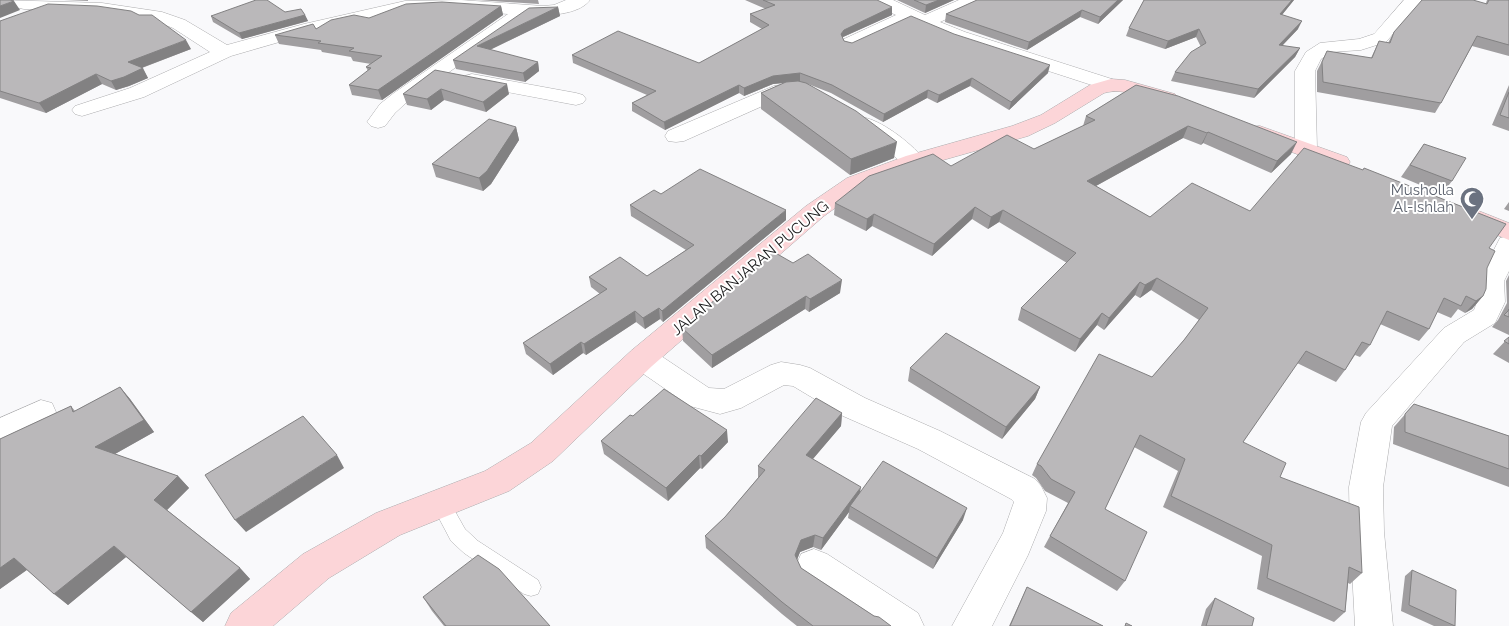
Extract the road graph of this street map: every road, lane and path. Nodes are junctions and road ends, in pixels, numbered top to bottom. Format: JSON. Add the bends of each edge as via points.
{"nodes":[{"id":1,"x":4,"y":0,"type":"edge"},
{"id":2,"x":581,"y":0,"type":"edge"},
{"id":3,"x":879,"y":0,"type":"edge"},
{"id":4,"x":973,"y":0,"type":"edge"},
{"id":5,"x":1413,"y":0,"type":"edge"},
{"id":6,"x":49,"y":6,"type":"junction"},
{"id":7,"x":527,"y":10,"type":"junction"},
{"id":8,"x":918,"y":18,"type":"junction"},
{"id":9,"x":13,"y":21,"type":"edge"},
{"id":10,"x":851,"y":43,"type":"edge"},
{"id":11,"x":224,"y":52,"type":"junction"},
{"id":12,"x":435,"y":73,"type":"junction"},
{"id":13,"x":1111,"y":85,"type":"junction"},
{"id":14,"x":813,"y":94,"type":"edge"},
{"id":15,"x":576,"y":99,"type":"dead end"},
{"id":16,"x":1190,"y":105,"type":"edge"},
{"id":17,"x":82,"y":110,"type":"dead end"},
{"id":18,"x":847,"y":113,"type":"edge"},
{"id":19,"x":378,"y":122,"type":"dead end"},
{"id":20,"x":1235,"y":122,"type":"edge"},
{"id":21,"x":676,"y":136,"type":"dead end"},
{"id":22,"x":1306,"y":150,"type":"junction"},
{"id":23,"x":914,"y":162,"type":"junction"},
{"id":24,"x":1362,"y":172,"type":"edge"},
{"id":25,"x":1445,"y":205,"type":"edge"},
{"id":26,"x":1509,"y":232,"type":"edge"},
{"id":27,"x":1509,"y":244,"type":"edge"},
{"id":28,"x":642,"y":358,"type":"junction"},
{"id":29,"x":41,"y":412,"type":"dead end"},
{"id":30,"x":0,"y":432,"type":"edge"},
{"id":31,"x":440,"y":503,"type":"junction"},
{"id":32,"x":814,"y":566,"type":"dead end"},
{"id":33,"x":532,"y":587,"type":"dead end"},
{"id":34,"x":244,"y":626,"type":"edge"},
{"id":35,"x":905,"y":626,"type":"edge"},
{"id":36,"x":972,"y":626,"type":"edge"},
{"id":37,"x":1374,"y":626,"type":"edge"}],
"edges":[{"from":1,"to":6,"type":"street"},
{"from":2,"to":7,"type":"street","via":[[557,10]]},
{"from":3,"to":8,"type":"street"},
{"from":4,"to":8,"type":"street"},
{"from":5,"to":22,"type":"street","via":[[1380,38],[1361,44],[1327,47],[1312,56],[1305,71]]},
{"from":6,"to":9,"type":"street"},
{"from":6,"to":11,"type":"street","via":[[102,8],[162,17]]},
{"from":7,"to":11,"type":"street","via":[[445,4],[405,6]]},
{"from":7,"to":12,"type":"street"},
{"from":8,"to":10,"type":"street"},
{"from":8,"to":13,"type":"street","via":[[960,36]]},
{"from":11,"to":17,"type":"street","via":[[182,73],[106,104]]},
{"from":12,"to":15,"type":"street"},
{"from":12,"to":19,"type":"street","via":[[382,113]]},
{"from":13,"to":16,"type":"street","via":[[1149,92]]},
{"from":13,"to":23,"type":"street","name":"JALAN BANJARAN PUCUNG","via":[[1097,89],[1020,132]]},
{"from":14,"to":21,"type":"street","via":[[799,89],[781,90]]},
{"from":18,"to":23,"type":"street","via":[[891,141]]},
{"from":20,"to":22,"type":"street"},
{"from":22,"to":24,"type":"street"},
{"from":23,"to":28,"type":"street","name":"JALAN BANJARAN PUCUNG","via":[[855,183],[815,211]]},
{"from":25,"to":26,"type":"street"},
{"from":27,"to":37,"type":"street","via":[[1492,280],[1491,302],[1485,316],[1454,335],[1377,422],[1366,487]]},
{"from":28,"to":31,"type":"street","name":"JALAN BANJARAN PUCUNG","via":[[542,452],[497,481]]},
{"from":28,"to":36,"type":"street","via":[[711,402],[730,400],[781,373],[800,376],[854,407],[929,440],[1023,489],[1031,504]]},
{"from":29,"to":30,"type":"street"},
{"from":31,"to":33,"type":"lane","via":[[458,535],[471,547]]},
{"from":31,"to":34,"type":"street","name":"JALAN BANJARAN PUCUNG","via":[[388,524],[316,566]]},
{"from":32,"to":35,"type":"street"}]}
